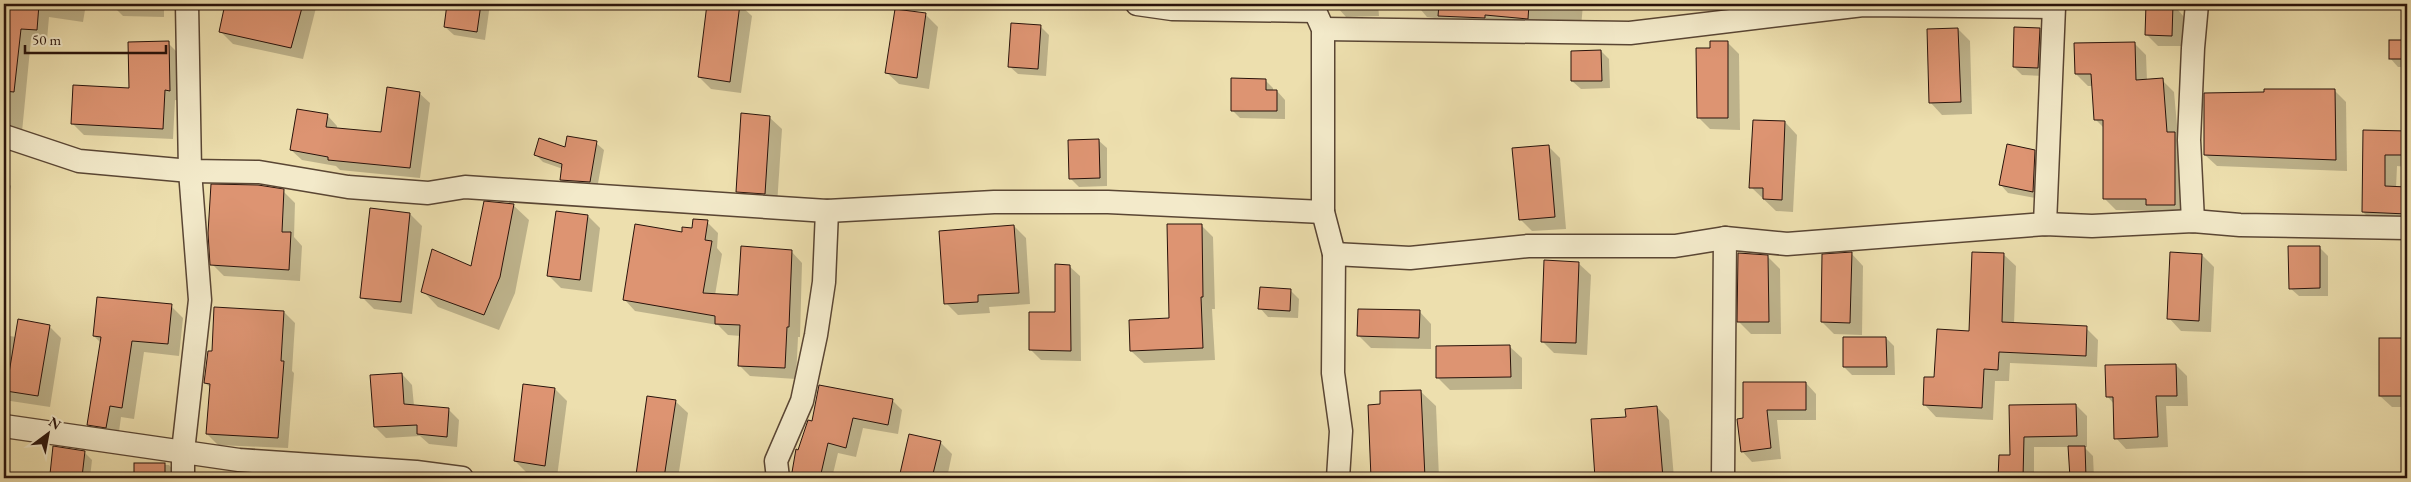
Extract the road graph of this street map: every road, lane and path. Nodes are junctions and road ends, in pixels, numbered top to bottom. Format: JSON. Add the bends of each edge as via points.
{"nodes":[{"id":1,"x":186,"y":4,"type":"edge"},
{"id":2,"x":1137,"y":4,"type":"edge"},
{"id":3,"x":1863,"y":4,"type":"edge"},
{"id":4,"x":2197,"y":4,"type":"edge"},
{"id":5,"x":2054,"y":5,"type":"edge"},
{"id":6,"x":1317,"y":14,"type":"edge"},
{"id":7,"x":4,"y":136,"type":"edge"},
{"id":8,"x":190,"y":171,"type":"junction"},
{"id":9,"x":827,"y":211,"type":"junction"},
{"id":10,"x":1323,"y":212,"type":"junction"},
{"id":11,"x":2193,"y":221,"type":"junction"},
{"id":12,"x":2045,"y":224,"type":"junction"},
{"id":13,"x":2407,"y":228,"type":"edge"},
{"id":14,"x":1725,"y":238,"type":"junction"},
{"id":15,"x":1334,"y":254,"type":"junction"},
{"id":16,"x":4,"y":426,"type":"edge"},
{"id":17,"x":183,"y":451,"type":"junction"},
{"id":18,"x":416,"y":475,"type":"edge"},
{"id":19,"x":183,"y":478,"type":"edge"},
{"id":20,"x":462,"y":478,"type":"edge"},
{"id":21,"x":778,"y":478,"type":"edge"},
{"id":22,"x":1338,"y":478,"type":"edge"},
{"id":23,"x":1723,"y":478,"type":"edge"}],
"edges":[{"from":1,"to":8,"type":"street"},
{"from":2,"to":6,"type":"street","via":[[1172,9]]},
{"from":3,"to":5,"type":"street"},
{"from":3,"to":6,"type":"street","via":[[1630,33]]},
{"from":4,"to":11,"type":"street","via":[[2189,140]]},
{"from":5,"to":12,"type":"street"},
{"from":6,"to":10,"type":"street"},
{"from":7,"to":8,"type":"street","via":[[79,161]]},
{"from":8,"to":9,"type":"street","via":[[259,172],[348,187],[428,193],[466,187]]},
{"from":8,"to":17,"type":"street","via":[[200,300]]},
{"from":9,"to":10,"type":"street","via":[[1003,202],[1108,202]]},
{"from":9,"to":21,"type":"street","via":[[824,282],[816,335],[802,401],[776,462]]},
{"from":10,"to":15,"type":"street"},
{"from":11,"to":12,"type":"street","via":[[2092,226]]},
{"from":11,"to":13,"type":"street"},
{"from":12,"to":14,"type":"street","via":[[1787,244]]},
{"from":14,"to":15,"type":"street","via":[[1675,246],[1528,246],[1410,258]]},
{"from":14,"to":23,"type":"street"},
{"from":15,"to":22,"type":"street","via":[[1333,373],[1341,431]]},
{"from":16,"to":17,"type":"street"},
{"from":17,"to":18,"type":"street","via":[[239,460]]},
{"from":17,"to":19,"type":"street"},
{"from":18,"to":20,"type":"street"}]}
